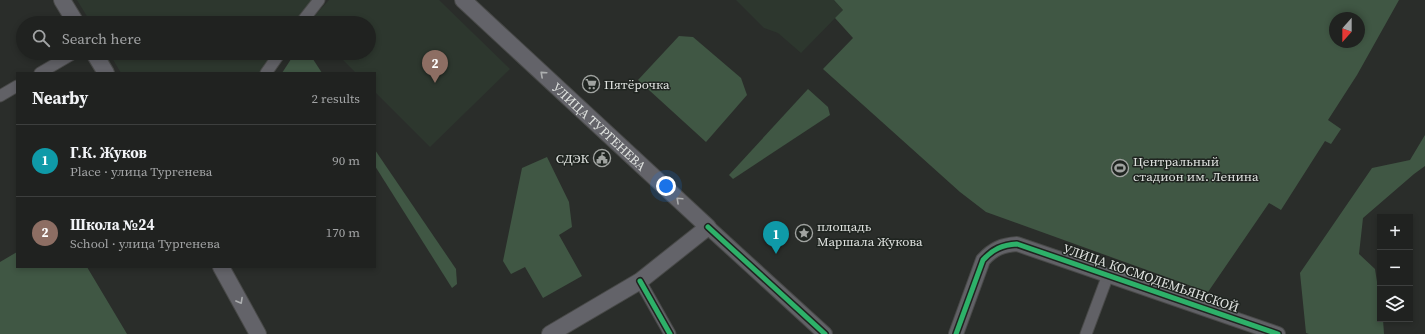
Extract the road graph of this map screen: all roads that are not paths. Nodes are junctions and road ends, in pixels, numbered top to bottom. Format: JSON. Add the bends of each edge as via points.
{"nodes":[{"id":1,"x":62,"y":0,"type":"edge"},
{"id":2,"x":319,"y":0,"type":"edge"},
{"id":3,"x":463,"y":0,"type":"edge"},
{"id":4,"x":72,"y":16,"type":"edge"},
{"id":5,"x":306,"y":16,"type":"edge"},
{"id":6,"x":62,"y":60,"type":"edge"},
{"id":7,"x":98,"y":60,"type":"edge"},
{"id":8,"x":275,"y":60,"type":"edge"},
{"id":9,"x":42,"y":72,"type":"edge"},
{"id":10,"x":105,"y":72,"type":"edge"},
{"id":11,"x":267,"y":72,"type":"edge"},
{"id":12,"x":16,"y":87,"type":"edge"},
{"id":13,"x":0,"y":96,"type":"edge"},
{"id":14,"x":708,"y":226,"type":"junction"},
{"id":15,"x":222,"y":268,"type":"edge"},
{"id":16,"x":1108,"y":275,"type":"junction"},
{"id":17,"x":640,"y":281,"type":"junction"},
{"id":18,"x":258,"y":334,"type":"edge"},
{"id":19,"x":550,"y":334,"type":"edge"},
{"id":20,"x":670,"y":334,"type":"edge"},
{"id":21,"x":825,"y":334,"type":"edge"},
{"id":22,"x":956,"y":334,"type":"edge"},
{"id":23,"x":1086,"y":334,"type":"edge"},
{"id":24,"x":1278,"y":334,"type":"edge"}],
"edges":[{"from":1,"to":4,"type":"main road"},
{"from":2,"to":5,"type":"street"},
{"from":14,"to":3,"type":"main road","name":"УЛИЦА ТУРГЕНЕВА","one_way":true},
{"from":6,"to":9,"type":"street"},
{"from":7,"to":10,"type":"main road"},
{"from":8,"to":11,"type":"street"},
{"from":12,"to":13,"type":"street"},
{"from":14,"to":17,"type":"main road"},
{"from":14,"to":21,"type":"street","name":"УЛИЦА ТУРГЕНЕВА"},
{"from":15,"to":18,"type":"main road","one_way":true},
{"from":16,"to":22,"type":"street","name":"УЛИЦА КОСМОДЕМЬЯНСКОЙ","via":[[1017,244],[1000,247],[983,260]]},
{"from":16,"to":23,"type":"street"},
{"from":16,"to":24,"type":"street","name":"УЛИЦА КОСМОДЕМЬЯНСКОЙ"},
{"from":17,"to":19,"type":"main road"},
{"from":17,"to":20,"type":"street"}]}
